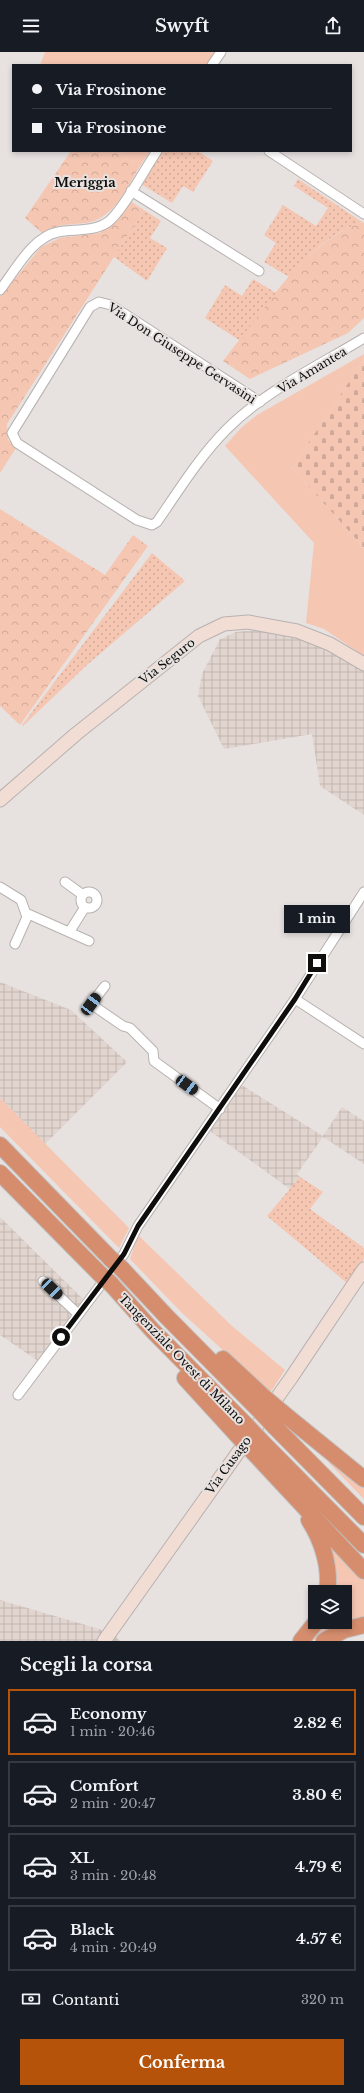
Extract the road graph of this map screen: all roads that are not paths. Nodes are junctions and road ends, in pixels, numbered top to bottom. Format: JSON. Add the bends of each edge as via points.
{"nodes":[{"id":1,"x":221,"y":52,"type":"edge"},
{"id":2,"x":213,"y":64,"type":"edge"},
{"id":3,"x":156,"y":152,"type":"edge"},
{"id":4,"x":271,"y":152,"type":"edge"},
{"id":5,"x":131,"y":191,"type":"junction"},
{"id":6,"x":364,"y":214,"type":"edge"},
{"id":7,"x":259,"y":271,"type":"dead end"},
{"id":8,"x":0,"y":290,"type":"edge"},
{"id":9,"x":364,"y":338,"type":"edge"},
{"id":10,"x":260,"y":402,"type":"junction"},
{"id":11,"x":364,"y":664,"type":"edge"},
{"id":12,"x":0,"y":800,"type":"edge"},
{"id":13,"x":65,"y":882,"type":"dead end"},
{"id":14,"x":0,"y":887,"type":"edge"},
{"id":15,"x":364,"y":892,"type":"edge"},
{"id":16,"x":84,"y":895,"type":"junction"},
{"id":17,"x":85,"y":907,"type":"junction"},
{"id":18,"x":26,"y":913,"type":"junction"},
{"id":19,"x":70,"y":931,"type":"junction"},
{"id":20,"x":89,"y":941,"type":"dead end"},
{"id":21,"x":15,"y":944,"type":"dead end"},
{"id":22,"x":105,"y":986,"type":"dead end"},
{"id":23,"x":295,"y":999,"type":"junction"},
{"id":24,"x":364,"y":1044,"type":"edge"},
{"id":25,"x":220,"y":1109,"type":"junction"},
{"id":26,"x":0,"y":1145,"type":"edge"},
{"id":27,"x":0,"y":1173,"type":"edge"},
{"id":28,"x":119,"y":1260,"type":"junction"},
{"id":29,"x":364,"y":1269,"type":"edge"},
{"id":30,"x":44,"y":1281,"type":"dead end"},
{"id":31,"x":103,"y":1283,"type":"junction"},
{"id":32,"x":78,"y":1314,"type":"junction"},
{"id":33,"x":18,"y":1395,"type":"dead end"},
{"id":34,"x":279,"y":1420,"type":"junction"},
{"id":35,"x":259,"y":1449,"type":"junction"},
{"id":36,"x":364,"y":1479,"type":"edge"},
{"id":37,"x":299,"y":1503,"type":"junction"},
{"id":38,"x":364,"y":1517,"type":"edge"},
{"id":39,"x":364,"y":1545,"type":"edge"},
{"id":40,"x":364,"y":1570,"type":"edge"},
{"id":41,"x":327,"y":1585,"type":"edge"},
{"id":42,"x":364,"y":1625,"type":"edge"},
{"id":43,"x":310,"y":1629,"type":"edge"},
{"id":44,"x":104,"y":1641,"type":"edge"},
{"id":45,"x":301,"y":1641,"type":"edge"},
{"id":46,"x":324,"y":1641,"type":"edge"}],
"edges":[{"from":1,"to":2,"type":"street"},
{"from":3,"to":5,"type":"street"},
{"from":4,"to":6,"type":"street"},
{"from":5,"to":7,"type":"street"},
{"from":5,"to":8,"type":"street","via":[[116,214],[102,226],[56,232],[38,242]]},
{"from":9,"to":10,"type":"street","name":"Via Amantea"},
{"from":10,"to":10,"type":"street","name":"Via Don Giuseppe Gervasini","via":[[240,417],[215,443],[157,522],[152,525],[137,520],[17,443],[12,433],[90,307],[99,302],[111,305]]},
{"from":11,"to":12,"type":"street","name":"Via Seguro","via":[[330,644],[297,631],[248,622],[224,624],[199,636],[76,734]]},
{"from":13,"to":16,"type":"street"},
{"from":14,"to":18,"type":"street","via":[[21,900]]},
{"from":15,"to":23,"type":"street"},
{"from":16,"to":17,"type":"street","via":[[81,902]]},
{"from":16,"to":17,"type":"street","via":[[90,892],[97,900],[93,907]]},
{"from":17,"to":19,"type":"street"},
{"from":18,"to":19,"type":"street"},
{"from":18,"to":21,"type":"street","via":[[27,917]]},
{"from":19,"to":20,"type":"street"},
{"from":22,"to":25,"type":"street","via":[[91,1004],[130,1028],[153,1051],[154,1061]]},
{"from":23,"to":24,"type":"street"},
{"from":23,"to":25,"type":"street"},
{"from":25,"to":28,"type":"street","via":[[138,1226]]},
{"from":26,"to":28,"type":"highway","name":"Tangenziale Ovest di Milano"},
{"from":27,"to":31,"type":"highway","name":"Tangenziale Ovest di Milano"},
{"from":28,"to":31,"type":"street"},
{"from":28,"to":34,"type":"highway","name":"Tangenziale Ovest di Milano","bridge":true,"via":[[166,1316]]},
{"from":29,"to":44,"type":"street","name":"Via Cusago","via":[[291,1378]]},
{"from":30,"to":32,"type":"street"},
{"from":31,"to":32,"type":"street"},
{"from":31,"to":35,"type":"highway","name":"Tangenziale Ovest di Milano","bridge":true,"via":[[153,1330]]},
{"from":32,"to":33,"type":"street"},
{"from":34,"to":36,"type":"highway"},
{"from":34,"to":38,"type":"highway","name":"Tangenziale Ovest di Milano"},
{"from":35,"to":37,"type":"highway"},
{"from":35,"to":39,"type":"highway","name":"Tangenziale Ovest di Milano"},
{"from":37,"to":40,"type":"highway"},
{"from":37,"to":41,"type":"highway","via":[[312,1524],[323,1552],[327,1566]]},
{"from":42,"to":46,"type":"highway","via":[[344,1630]]},
{"from":43,"to":45,"type":"highway"}]}
